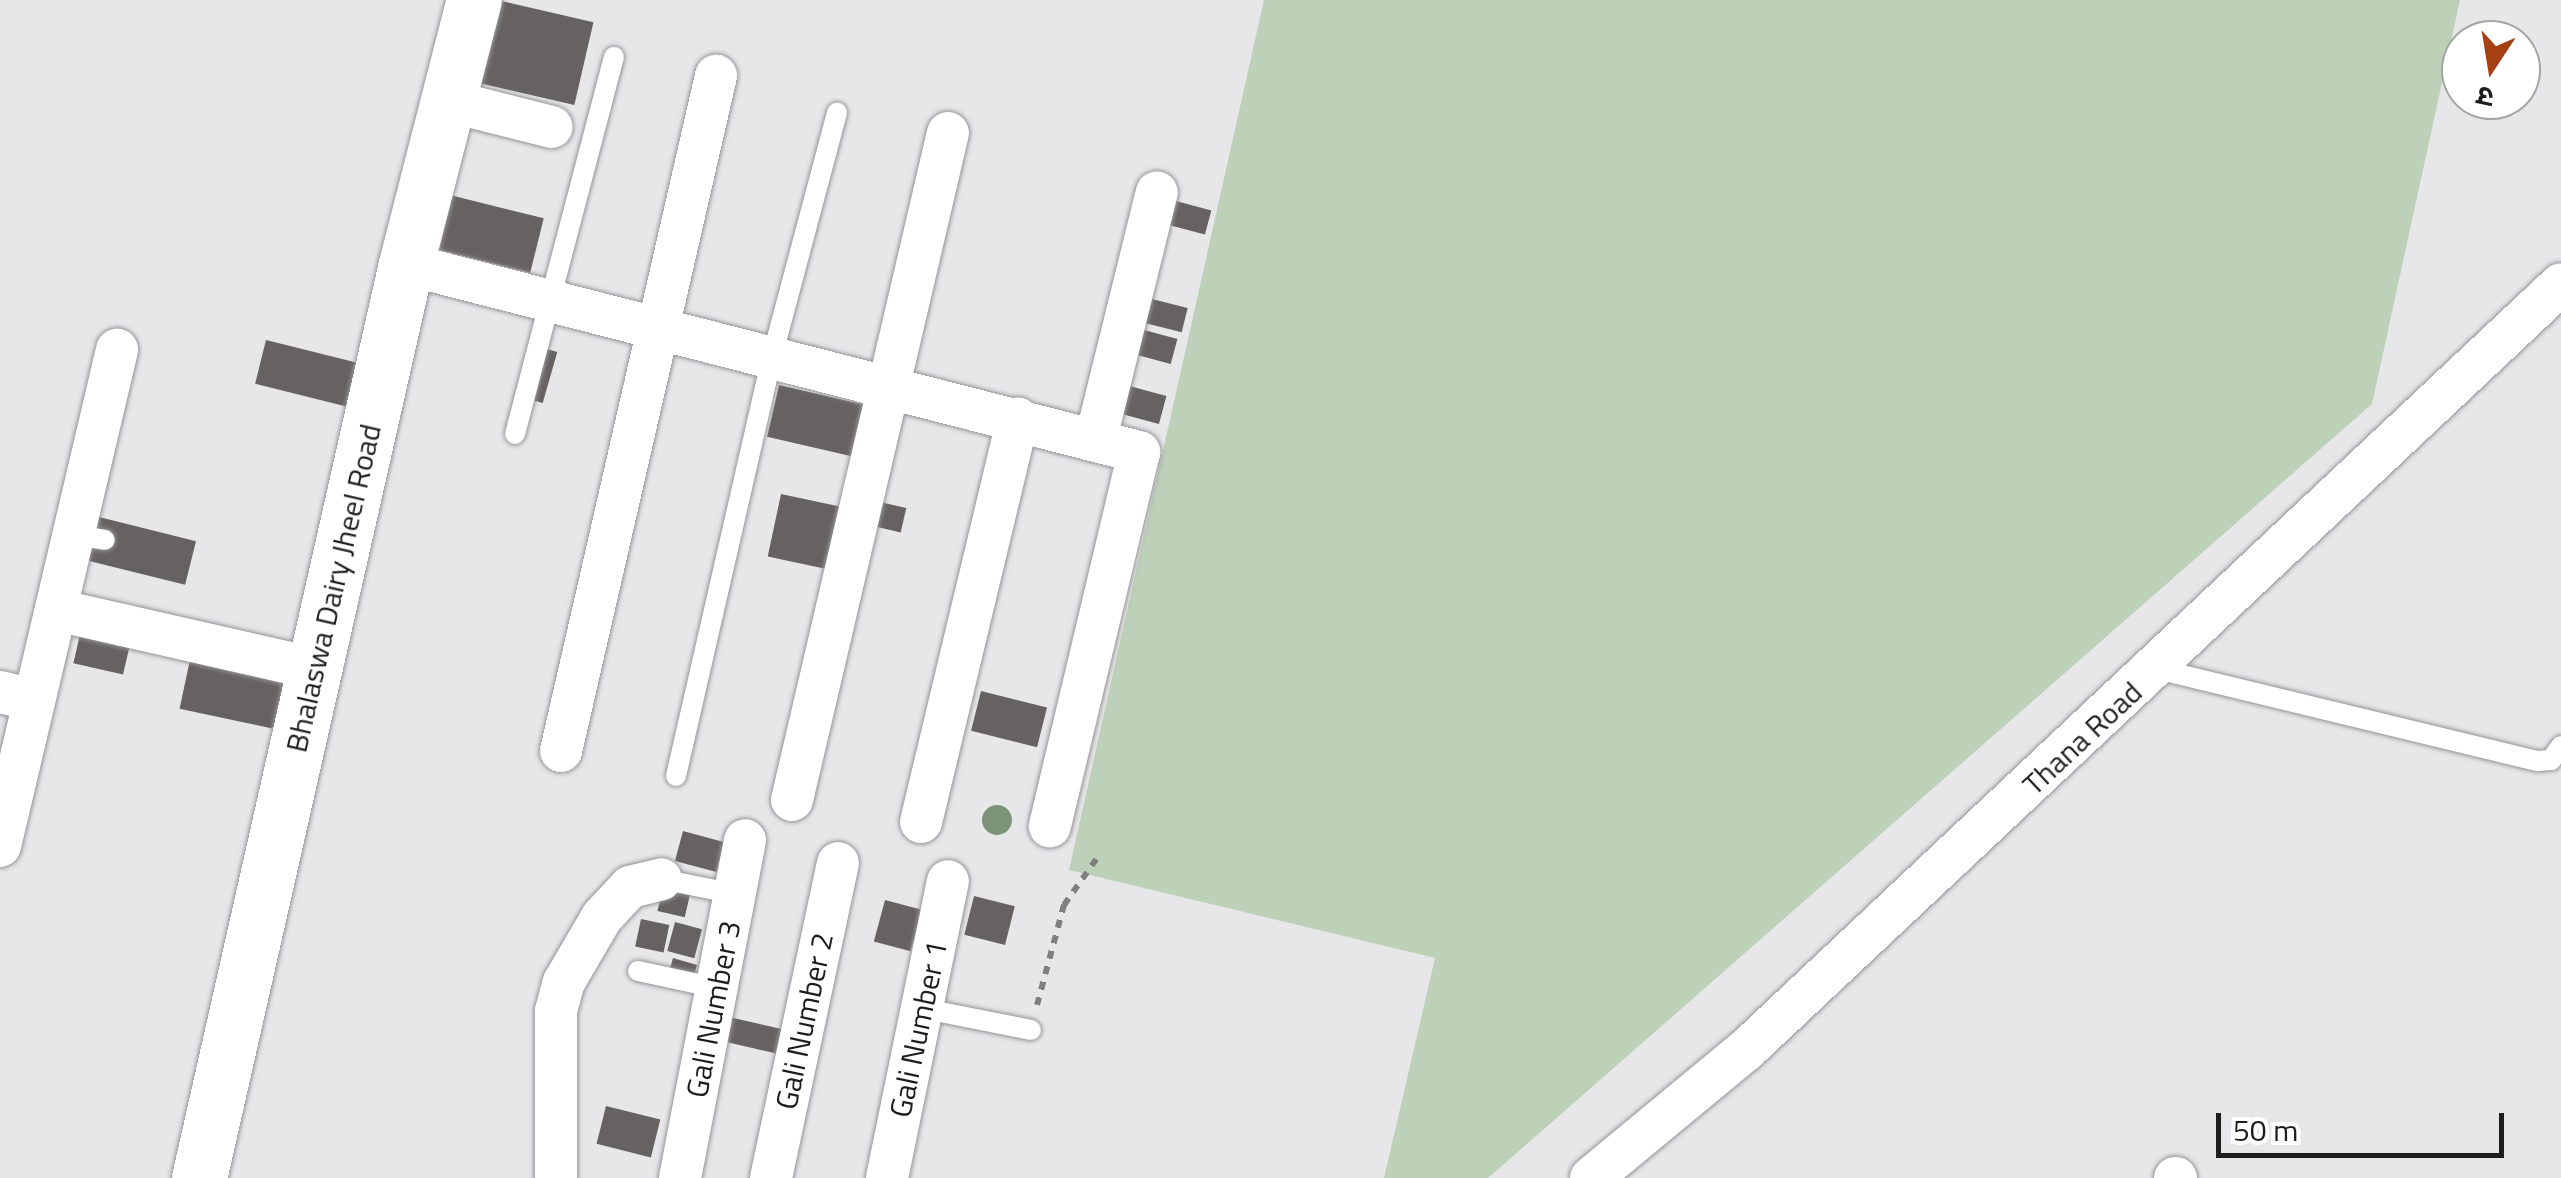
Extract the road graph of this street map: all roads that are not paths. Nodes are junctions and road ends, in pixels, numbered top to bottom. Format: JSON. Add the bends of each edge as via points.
{"nodes":[{"id":1,"x":474,"y":0,"type":"edge"},
{"id":2,"x":614,"y":57,"type":"dead end"},
{"id":3,"x":716,"y":76,"type":"dead end"},
{"id":4,"x":445,"y":100,"type":"junction"},
{"id":5,"x":837,"y":112,"type":"dead end"},
{"id":6,"x":552,"y":127,"type":"dead end"},
{"id":7,"x":948,"y":134,"type":"dead end"},
{"id":8,"x":1156,"y":192,"type":"dead end"},
{"id":9,"x":406,"y":264,"type":"junction"},
{"id":10,"x":2561,"y":284,"type":"edge"},
{"id":11,"x":549,"y":303,"type":"junction"},
{"id":12,"x":656,"y":332,"type":"junction"},
{"id":13,"x":116,"y":350,"type":"dead end"},
{"id":14,"x":772,"y":358,"type":"junction"},
{"id":15,"x":888,"y":384,"type":"junction"},
{"id":16,"x":1018,"y":418,"type":"junction"},
{"id":17,"x":514,"y":434,"type":"dead end"},
{"id":18,"x":1096,"y":438,"type":"junction"},
{"id":19,"x":56,"y":610,"type":"junction"},
{"id":20,"x":316,"y":668,"type":"junction"},
{"id":21,"x":2156,"y":669,"type":"junction"},
{"id":22,"x":17,"y":696,"type":"edge"},
{"id":23,"x":2561,"y":746,"type":"edge"},
{"id":24,"x":561,"y":751,"type":"dead end"},
{"id":25,"x":676,"y":776,"type":"dead end"},
{"id":26,"x":792,"y":800,"type":"dead end"},
{"id":27,"x":921,"y":822,"type":"dead end"},
{"id":28,"x":1050,"y":826,"type":"dead end"},
{"id":29,"x":746,"y":840,"type":"dead end"},
{"id":30,"x":0,"y":846,"type":"edge"},
{"id":31,"x":838,"y":863,"type":"dead end"},
{"id":32,"x":661,"y":879,"type":"joint"},
{"id":33,"x":948,"y":880,"type":"dead end"},
{"id":34,"x":735,"y":894,"type":"junction"},
{"id":35,"x":638,"y":971,"type":"dead end"},
{"id":36,"x":717,"y":988,"type":"junction"},
{"id":37,"x":925,"y":1008,"type":"junction"},
{"id":38,"x":1031,"y":1030,"type":"road end"},
{"id":39,"x":199,"y":1178,"type":"edge"},
{"id":40,"x":556,"y":1178,"type":"edge"},
{"id":41,"x":680,"y":1178,"type":"edge"},
{"id":42,"x":771,"y":1178,"type":"edge"},
{"id":43,"x":886,"y":1178,"type":"edge"},
{"id":44,"x":1591,"y":1178,"type":"edge"}],
"edges":[{"from":1,"to":4,"type":"street","name":"Bhalaswa Dairy Jheel Road"},
{"from":2,"to":11,"type":"lane"},
{"from":3,"to":12,"type":"street"},
{"from":4,"to":6,"type":"street"},
{"from":4,"to":9,"type":"street","name":"Bhalaswa Dairy Jheel Road"},
{"from":5,"to":14,"type":"lane"},
{"from":7,"to":15,"type":"street"},
{"from":8,"to":18,"type":"street"},
{"from":9,"to":11,"type":"street"},
{"from":9,"to":20,"type":"street","name":"Bhalaswa Dairy Jheel Road"},
{"from":10,"to":21,"type":"street","name":"Thana Road"},
{"from":11,"to":12,"type":"street"},
{"from":11,"to":17,"type":"lane"},
{"from":12,"to":14,"type":"street"},
{"from":12,"to":24,"type":"street"},
{"from":13,"to":19,"type":"street","via":[[90,538]]},
{"from":14,"to":15,"type":"street"},
{"from":14,"to":25,"type":"lane"},
{"from":15,"to":16,"type":"street"},
{"from":15,"to":26,"type":"street"},
{"from":16,"to":18,"type":"street"},
{"from":16,"to":27,"type":"street"},
{"from":18,"to":28,"type":"street","via":[[1139,452]]},
{"from":19,"to":20,"type":"street"},
{"from":19,"to":22,"type":"street"},
{"from":20,"to":39,"type":"street","name":"Bhalaswa Dairy Jheel Road"},
{"from":21,"to":23,"type":"lane","via":[[2538,762],[2551,760]]},
{"from":21,"to":44,"type":"street","name":"Thana Road","via":[[1746,1050]]},
{"from":22,"to":30,"type":"street"},
{"from":29,"to":34,"type":"street","name":"Gali Number 3"},
{"from":31,"to":42,"type":"street","name":"Gali Number 2"},
{"from":32,"to":34,"type":"lane"},
{"from":32,"to":40,"type":"street","via":[[630,887],[611,907],[564,982],[556,1011]]},
{"from":33,"to":37,"type":"street","name":"Gali Number 1"},
{"from":34,"to":36,"type":"street","name":"Gali Number 3"},
{"from":35,"to":36,"type":"lane"},
{"from":36,"to":41,"type":"street","name":"Gali Number 3"},
{"from":37,"to":38,"type":"lane"},
{"from":37,"to":43,"type":"street","name":"Gali Number 1"}]}
